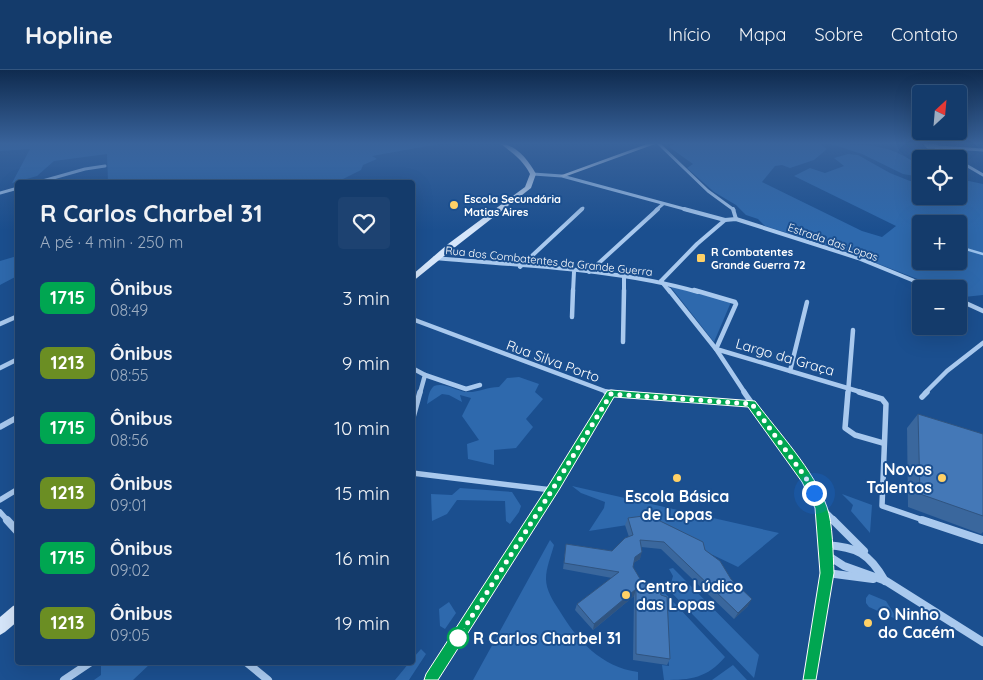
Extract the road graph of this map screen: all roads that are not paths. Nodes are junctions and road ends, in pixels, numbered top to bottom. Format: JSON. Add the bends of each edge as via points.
{"nodes":[{"id":1,"x":73,"y":172,"type":"edge"},
{"id":2,"x":572,"y":172,"type":"edge"},
{"id":3,"x":689,"y":172,"type":"edge"},
{"id":4,"x":533,"y":174,"type":"joint"},
{"id":5,"x":562,"y":176,"type":"junction"},
{"id":6,"x":46,"y":180,"type":"edge"},
{"id":7,"x":15,"y":189,"type":"edge"},
{"id":8,"x":0,"y":193,"type":"edge"},
{"id":9,"x":663,"y":204,"type":"junction"},
{"id":10,"x":583,"y":208,"type":"dead end"},
{"id":11,"x":725,"y":220,"type":"junction"},
{"id":12,"x":736,"y":220,"type":"junction"},
{"id":13,"x":435,"y":258,"type":"junction"},
{"id":14,"x":520,"y":267,"type":"junction"},
{"id":15,"x":574,"y":272,"type":"junction"},
{"id":16,"x":589,"y":272,"type":"junction"},
{"id":17,"x":624,"y":276,"type":"junction"},
{"id":18,"x":415,"y":277,"type":"edge"},
{"id":19,"x":912,"y":280,"type":"edge"},
{"id":20,"x":660,"y":281,"type":"junction"},
{"id":21,"x":807,"y":302,"type":"dead end"},
{"id":22,"x":967,"y":304,"type":"edge"},
{"id":23,"x":983,"y":311,"type":"edge"},
{"id":24,"x":15,"y":317,"type":"edge"},
{"id":25,"x":572,"y":317,"type":"dead end"},
{"id":26,"x":415,"y":320,"type":"edge"},
{"id":27,"x":0,"y":324,"type":"edge"},
{"id":28,"x":853,"y":330,"type":"dead end"},
{"id":29,"x":623,"y":342,"type":"dead end"},
{"id":30,"x":983,"y":343,"type":"edge"},
{"id":31,"x":716,"y":349,"type":"junction"},
{"id":32,"x":15,"y":361,"type":"edge"},
{"id":33,"x":0,"y":368,"type":"edge"},
{"id":34,"x":415,"y":370,"type":"edge"},
{"id":35,"x":790,"y":371,"type":"junction"},
{"id":36,"x":425,"y":375,"type":"junction"},
{"id":37,"x":480,"y":385,"type":"dead end"},
{"id":38,"x":848,"y":388,"type":"junction"},
{"id":39,"x":611,"y":394,"type":"junction"},
{"id":40,"x":922,"y":397,"type":"dead end"},
{"id":41,"x":752,"y":404,"type":"junction"},
{"id":42,"x":415,"y":410,"type":"edge"},
{"id":43,"x":15,"y":419,"type":"edge"},
{"id":44,"x":0,"y":427,"type":"edge"},
{"id":45,"x":883,"y":443,"type":"junction"},
{"id":46,"x":415,"y":473,"type":"edge"},
{"id":47,"x":552,"y":490,"type":"junction"},
{"id":48,"x":15,"y":491,"type":"edge"},
{"id":49,"x":0,"y":500,"type":"edge"},
{"id":50,"x":822,"y":508,"type":"junction"},
{"id":51,"x":0,"y":512,"type":"edge"},
{"id":52,"x":15,"y":529,"type":"edge"},
{"id":53,"x":982,"y":540,"type":"dead end"},
{"id":54,"x":826,"y":545,"type":"junction"},
{"id":55,"x":866,"y":554,"type":"junction"},
{"id":56,"x":826,"y":555,"type":"junction"},
{"id":57,"x":827,"y":573,"type":"junction"},
{"id":58,"x":886,"y":581,"type":"junction"},
{"id":59,"x":15,"y":614,"type":"edge"},
{"id":60,"x":0,"y":627,"type":"edge"},
{"id":61,"x":983,"y":642,"type":"edge"},
{"id":62,"x":86,"y":665,"type":"edge"},
{"id":63,"x":250,"y":665,"type":"edge"},
{"id":64,"x":64,"y":680,"type":"edge"},
{"id":65,"x":268,"y":680,"type":"edge"},
{"id":66,"x":432,"y":680,"type":"edge"},
{"id":67,"x":810,"y":680,"type":"edge"}],
"edges":[{"from":1,"to":6,"type":"street"},
{"from":2,"to":5,"type":"street"},
{"from":3,"to":12,"type":"street","via":[[729,205]]},
{"from":4,"to":5,"type":"street","name":"Estrada das Lopas"},
{"from":4,"to":13,"type":"street","via":[[528,188]]},
{"from":5,"to":9,"type":"street","name":"Estrada das Lopas"},
{"from":7,"to":8,"type":"street"},
{"from":9,"to":11,"type":"street","name":"Estrada das Lopas"},
{"from":9,"to":16,"type":"street"},
{"from":10,"to":14,"type":"street"},
{"from":11,"to":12,"type":"street","name":"Estrada das Lopas"},
{"from":11,"to":20,"type":"street","name":"Rua dos Combatentes da Grande Guerra"},
{"from":12,"to":19,"type":"street","name":"Estrada das Lopas","via":[[858,258]]},
{"from":13,"to":14,"type":"street","name":"Rua dos Combatentes da Grande Guerra"},
{"from":13,"to":18,"type":"street"},
{"from":14,"to":15,"type":"street","name":"Rua dos Combatentes da Grande Guerra"},
{"from":15,"to":16,"type":"street","name":"Rua dos Combatentes da Grande Guerra"},
{"from":15,"to":25,"type":"street"},
{"from":16,"to":17,"type":"street","name":"Rua dos Combatentes da Grande Guerra"},
{"from":17,"to":20,"type":"street","name":"Rua dos Combatentes da Grande Guerra"},
{"from":17,"to":29,"type":"street"},
{"from":20,"to":31,"type":"street"},
{"from":20,"to":31,"type":"street","via":[[735,302]]},
{"from":21,"to":35,"type":"street"},
{"from":22,"to":23,"type":"street"},
{"from":24,"to":27,"type":"street"},
{"from":26,"to":39,"type":"street","name":"Rua Silva Porto"},
{"from":28,"to":38,"type":"street"},
{"from":30,"to":40,"type":"street","via":[[947,371]]},
{"from":31,"to":35,"type":"street","name":"Largo da Graça"},
{"from":31,"to":41,"type":"street"},
{"from":32,"to":33,"type":"street"},
{"from":34,"to":36,"type":"street"},
{"from":35,"to":38,"type":"street","name":"Largo da Graça"},
{"from":36,"to":37,"type":"street","via":[[466,389]]},
{"from":36,"to":42,"type":"street"},
{"from":38,"to":45,"type":"street","name":"Largo da Graça","via":[[882,399],[886,404]]},
{"from":38,"to":45,"type":"street","name":"Largo da Graça","via":[[845,428],[854,435]]},
{"from":39,"to":41,"type":"street","name":"Rua Silva Porto"},
{"from":39,"to":47,"type":"street"},
{"from":41,"to":50,"type":"street","via":[[806,478]]},
{"from":43,"to":44,"type":"street"},
{"from":45,"to":53,"type":"street","name":"Largo da Graça","via":[[882,506]]},
{"from":46,"to":47,"type":"street"},
{"from":47,"to":66,"type":"street"},
{"from":48,"to":49,"type":"street"},
{"from":50,"to":54,"type":"street"},
{"from":50,"to":55,"type":"street"},
{"from":51,"to":52,"type":"street"},
{"from":54,"to":55,"type":"street","via":[[848,546]]},
{"from":54,"to":56,"type":"street"},
{"from":55,"to":58,"type":"street"},
{"from":56,"to":57,"type":"street"},
{"from":56,"to":58,"type":"street","via":[[844,566]]},
{"from":57,"to":58,"type":"street"},
{"from":57,"to":67,"type":"street"},
{"from":58,"to":61,"type":"street"},
{"from":59,"to":60,"type":"street"},
{"from":62,"to":64,"type":"street"},
{"from":63,"to":65,"type":"street"}]}
